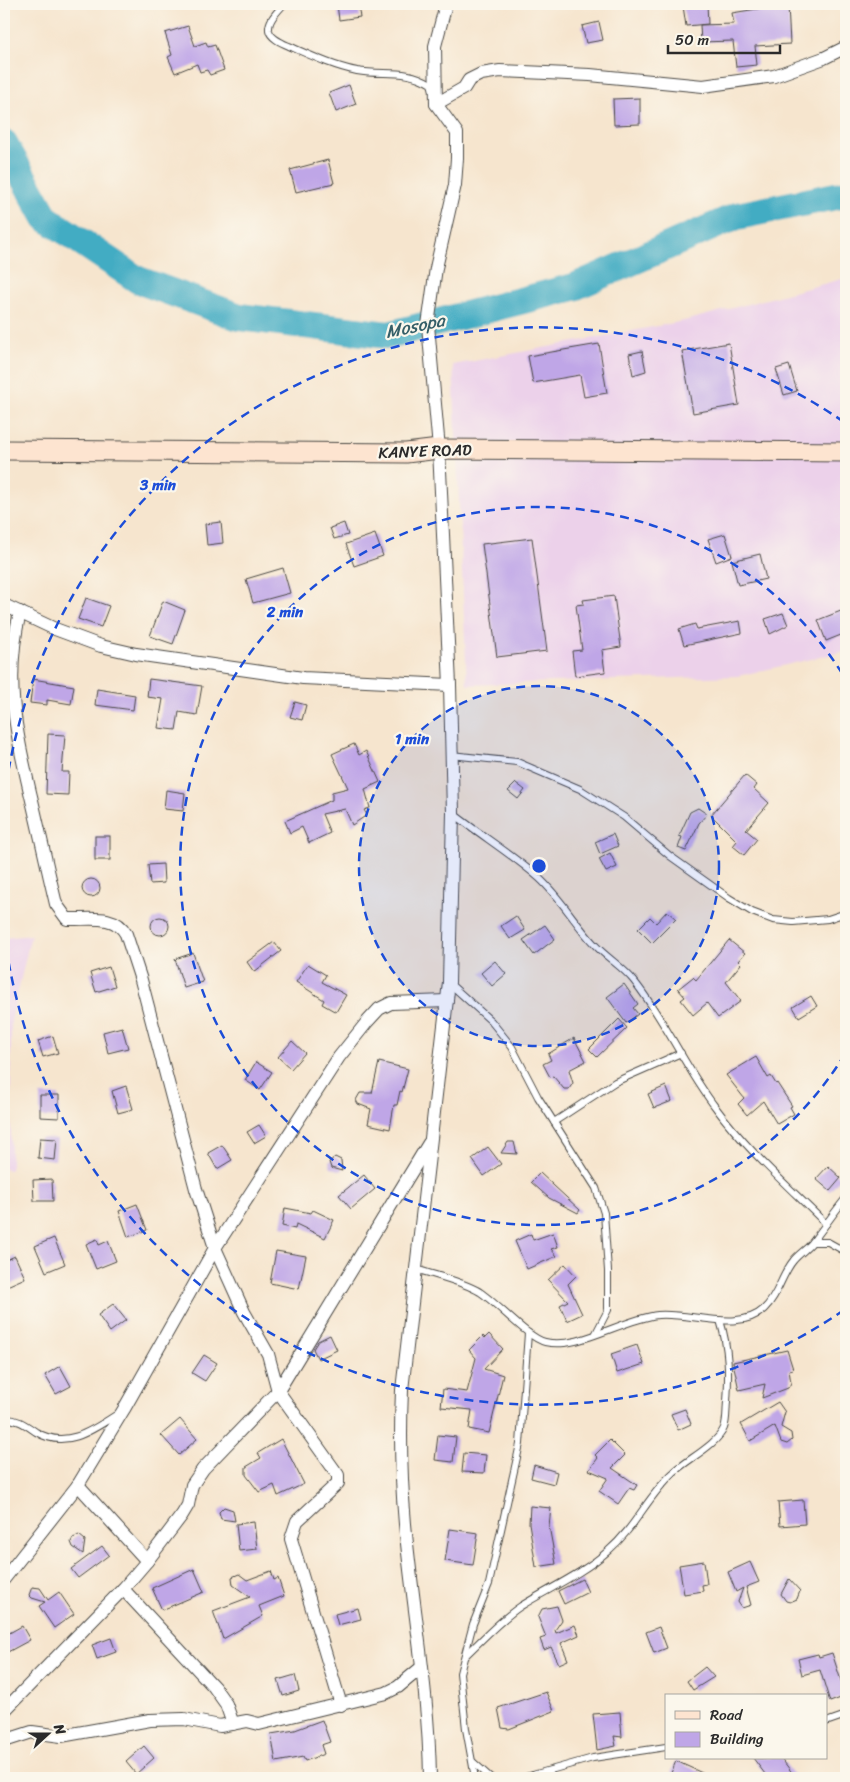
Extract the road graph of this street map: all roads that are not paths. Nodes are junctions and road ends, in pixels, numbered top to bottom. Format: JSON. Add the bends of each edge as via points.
{"nodes":[{"id":1,"x":284,"y":4,"type":"edge"},
{"id":2,"x":446,"y":4,"type":"edge"},
{"id":3,"x":846,"y":47,"type":"edge"},
{"id":4,"x":436,"y":104,"type":"junction"},
{"id":5,"x":439,"y":449,"type":"junction"},
{"id":6,"x":4,"y":450,"type":"edge"},
{"id":7,"x":846,"y":452,"type":"edge"},
{"id":8,"x":4,"y":605,"type":"edge"},
{"id":9,"x":20,"y":612,"type":"junction"},
{"id":10,"x":450,"y":685,"type":"junction"},
{"id":11,"x":451,"y":755,"type":"junction"},
{"id":12,"x":453,"y":813,"type":"junction"},
{"id":13,"x":846,"y":913,"type":"edge"},
{"id":14,"x":448,"y":982,"type":"junction"},
{"id":15,"x":447,"y":1001,"type":"junction"},
{"id":16,"x":681,"y":1053,"type":"junction"},
{"id":17,"x":554,"y":1122,"type":"junction"},
{"id":18,"x":430,"y":1141,"type":"junction"},
{"id":19,"x":846,"y":1198,"type":"edge"},
{"id":20,"x":826,"y":1224,"type":"junction"},
{"id":21,"x":813,"y":1242,"type":"junction"},
{"id":22,"x":215,"y":1248,"type":"junction"},
{"id":23,"x":846,"y":1252,"type":"edge"},
{"id":24,"x":416,"y":1269,"type":"junction"},
{"id":25,"x":720,"y":1320,"type":"junction"},
{"id":26,"x":528,"y":1333,"type":"junction"},
{"id":27,"x":596,"y":1333,"type":"junction"},
{"id":28,"x":278,"y":1391,"type":"junction"},
{"id":29,"x":124,"y":1409,"type":"junction"},
{"id":30,"x":4,"y":1418,"type":"edge"},
{"id":31,"x":78,"y":1485,"type":"junction"},
{"id":32,"x":147,"y":1560,"type":"junction"},
{"id":33,"x":4,"y":1579,"type":"edge"},
{"id":34,"x":123,"y":1589,"type":"junction"},
{"id":35,"x":465,"y":1656,"type":"junction"},
{"id":36,"x":422,"y":1667,"type":"junction"},
{"id":37,"x":340,"y":1705,"type":"junction"},
{"id":38,"x":4,"y":1711,"type":"edge"},
{"id":39,"x":846,"y":1716,"type":"edge"},
{"id":40,"x":828,"y":1721,"type":"edge"},
{"id":41,"x":233,"y":1724,"type":"junction"},
{"id":42,"x":4,"y":1741,"type":"edge"},
{"id":43,"x":665,"y":1747,"type":"edge"},
{"id":44,"x":473,"y":1762,"type":"junction"},
{"id":45,"x":430,"y":1778,"type":"edge"},
{"id":46,"x":475,"y":1778,"type":"edge"},
{"id":47,"x":491,"y":1778,"type":"edge"},
{"id":48,"x":522,"y":1778,"type":"edge"}],
"edges":[{"from":1,"to":4,"type":"lane","via":[[271,20],[269,28],[277,40],[324,62],[359,71],[418,76],[431,84]]},
{"from":2,"to":4,"type":"street","via":[[435,46]]},
{"from":3,"to":4,"type":"street","via":[[774,76],[703,86],[590,75],[500,71],[480,74],[469,80],[464,88]]},
{"from":4,"to":5,"type":"street","via":[[456,133],[457,158],[455,185],[436,268],[428,324]]},
{"from":5,"to":6,"type":"main road","name":"KANYE ROAD","via":[[406,454]]},
{"from":5,"to":7,"type":"main road","name":"KANYE ROAD"},
{"from":5,"to":10,"type":"street"},
{"from":8,"to":9,"type":"street"},
{"from":9,"to":10,"type":"street","via":[[101,646],[136,654],[303,678]]},
{"from":9,"to":22,"type":"street","via":[[12,642],[14,726],[56,904],[68,919],[109,919],[123,928],[126,934]]},
{"from":10,"to":11,"type":"street"},
{"from":11,"to":12,"type":"street"},
{"from":11,"to":13,"type":"lane","via":[[517,762],[580,789],[624,817],[670,856],[752,912],[773,920],[793,922],[828,919]]},
{"from":12,"to":14,"type":"street"},
{"from":12,"to":16,"type":"lane","via":[[539,878],[562,901],[595,945],[618,964],[646,996]]},
{"from":14,"to":15,"type":"street"},
{"from":14,"to":17,"type":"lane","via":[[512,1047]]},
{"from":15,"to":18,"type":"street"},
{"from":15,"to":22,"type":"street","via":[[391,1003],[373,1015],[340,1058]]},
{"from":16,"to":17,"type":"lane","via":[[615,1082]]},
{"from":16,"to":20,"type":"lane","via":[[716,1110]]},
{"from":17,"to":27,"type":"lane","via":[[596,1188],[604,1214],[608,1310]]},
{"from":18,"to":24,"type":"street"},
{"from":18,"to":28,"type":"street"},
{"from":19,"to":20,"type":"lane"},
{"from":20,"to":21,"type":"lane"},
{"from":21,"to":23,"type":"lane","via":[[828,1242]]},
{"from":21,"to":25,"type":"lane","via":[[793,1262],[763,1310],[747,1320]]},
{"from":22,"to":28,"type":"street","via":[[244,1312],[268,1354]]},
{"from":22,"to":29,"type":"street"},
{"from":24,"to":26,"type":"lane","via":[[478,1291]]},
{"from":24,"to":36,"type":"street","via":[[402,1390],[400,1439],[405,1525]]},
{"from":25,"to":27,"type":"lane","via":[[677,1314],[656,1315]]},
{"from":25,"to":35,"type":"lane","via":[[728,1346],[730,1369],[726,1420],[717,1438],[672,1473],[634,1525],[608,1551],[504,1618]]},
{"from":26,"to":27,"type":"lane","via":[[543,1342],[566,1344]]},
{"from":26,"to":35,"type":"lane","via":[[520,1444],[489,1584],[473,1624]]},
{"from":28,"to":32,"type":"street","via":[[203,1469],[192,1485],[188,1505],[182,1515]]},
{"from":28,"to":37,"type":"street","via":[[338,1475],[338,1483],[297,1522],[290,1539]]},
{"from":29,"to":30,"type":"lane","via":[[96,1428],[74,1438],[58,1440],[48,1438],[22,1422]]},
{"from":29,"to":31,"type":"street"},
{"from":31,"to":32,"type":"street"},
{"from":31,"to":33,"type":"street"},
{"from":32,"to":34,"type":"street"},
{"from":34,"to":38,"type":"street"},
{"from":34,"to":41,"type":"street","via":[[214,1687],[226,1704]]},
{"from":35,"to":44,"type":"lane","via":[[460,1673],[461,1693]]},
{"from":36,"to":37,"type":"street","via":[[392,1690]]},
{"from":36,"to":45,"type":"street","via":[[429,1727]]},
{"from":37,"to":41,"type":"street","via":[[259,1724],[250,1721]]},
{"from":39,"to":40,"type":"lane"},
{"from":41,"to":42,"type":"street","via":[[213,1726],[184,1720],[150,1720],[61,1736],[32,1732]]},
{"from":43,"to":48,"type":"lane","via":[[593,1758]]},
{"from":44,"to":46,"type":"lane"},
{"from":44,"to":47,"type":"lane"}]}
